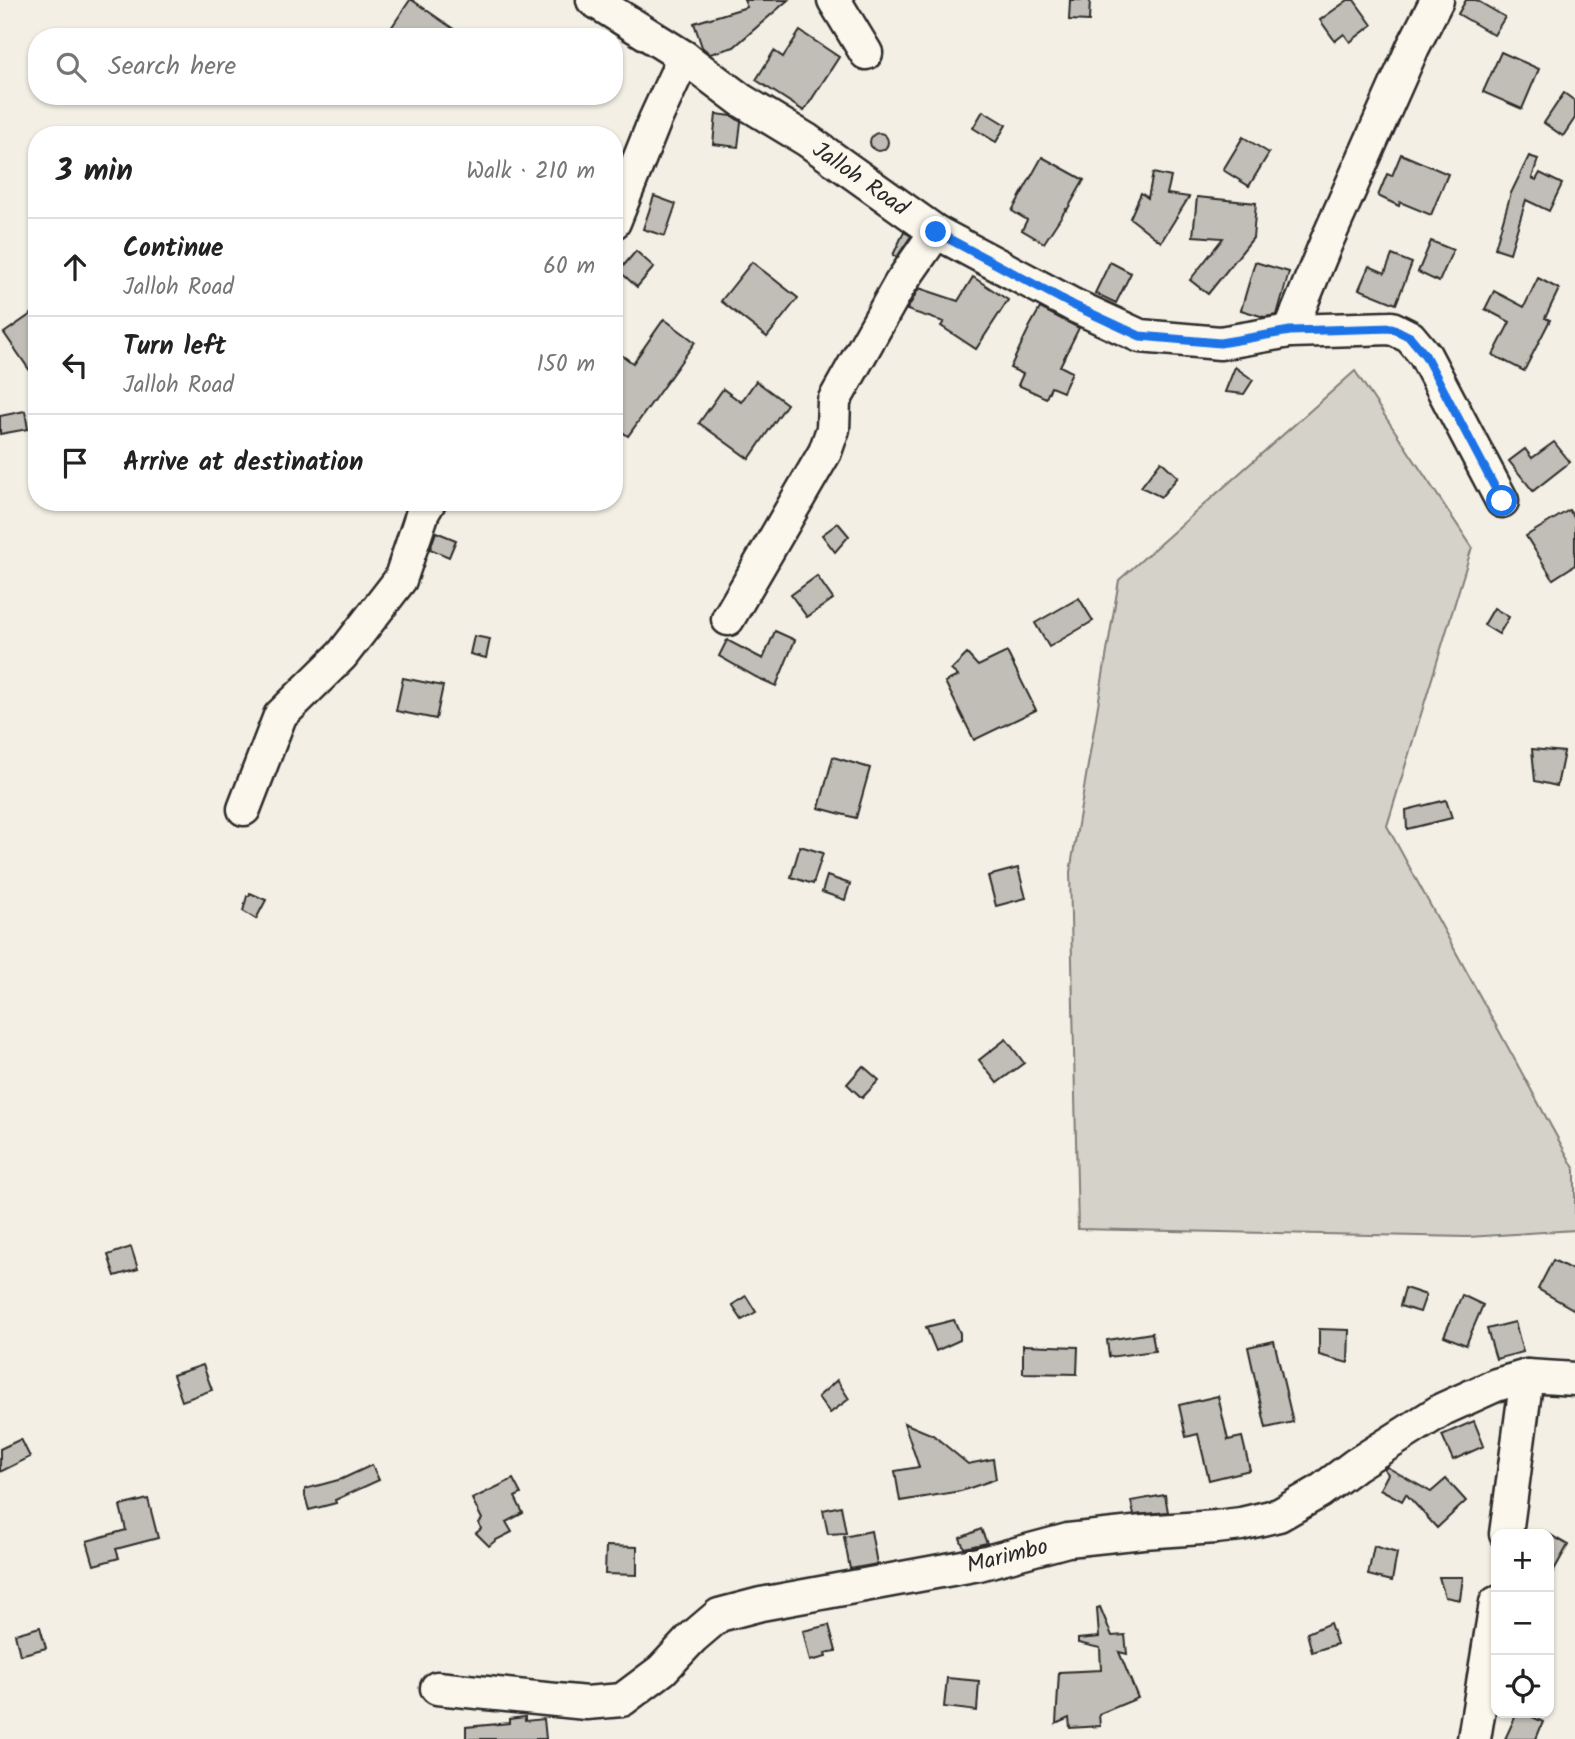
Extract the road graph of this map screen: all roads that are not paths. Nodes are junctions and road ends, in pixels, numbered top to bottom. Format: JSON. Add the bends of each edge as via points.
{"nodes":[{"id":1,"x":593,"y":0,"type":"edge"},
{"id":2,"x":834,"y":0,"type":"edge"},
{"id":3,"x":1437,"y":0,"type":"edge"},
{"id":4,"x":866,"y":53,"type":"dead end"},
{"id":5,"x":684,"y":57,"type":"junction"},
{"id":6,"x":623,"y":200,"type":"edge"},
{"id":7,"x":936,"y":232,"type":"junction"},
{"id":8,"x":1290,"y":331,"type":"junction"},
{"id":9,"x":1502,"y":501,"type":"dead end"},
{"id":10,"x":424,"y":511,"type":"edge"},
{"id":11,"x":728,"y":619,"type":"dead end"},
{"id":12,"x":244,"y":809,"type":"dead end"},
{"id":13,"x":1527,"y":1376,"type":"junction"},
{"id":14,"x":1575,"y":1379,"type":"edge"},
{"id":15,"x":1507,"y":1529,"type":"edge"},
{"id":16,"x":1491,"y":1634,"type":"edge"},
{"id":17,"x":437,"y":1688,"type":"dead end"},
{"id":18,"x":1474,"y":1739,"type":"edge"}],
"edges":[{"from":1,"to":5,"type":"street","name":"Jalloh Road"},
{"from":2,"to":4,"type":"street"},
{"from":3,"to":8,"type":"street"},
{"from":5,"to":6,"type":"street"},
{"from":5,"to":7,"type":"street","name":"Jalloh Road"},
{"from":7,"to":8,"type":"street","name":"Jalloh Road","via":[[1140,336],[1220,343]]},
{"from":7,"to":11,"type":"street","via":[[900,284],[834,401],[833,429],[825,452]]},
{"from":8,"to":9,"type":"street","name":"Jalloh Road","via":[[1392,328],[1410,337],[1425,355]]},
{"from":10,"to":12,"type":"street","via":[[400,580],[342,655],[280,716]]},
{"from":13,"to":14,"type":"street","name":"Marimbo"},
{"from":13,"to":15,"type":"street"},
{"from":13,"to":17,"type":"street","name":"Marimbo","via":[[1443,1409],[1279,1515],[1216,1527],[1068,1540],[979,1564],[719,1615],[662,1670],[622,1700],[586,1703]]},
{"from":16,"to":18,"type":"street"}]}
